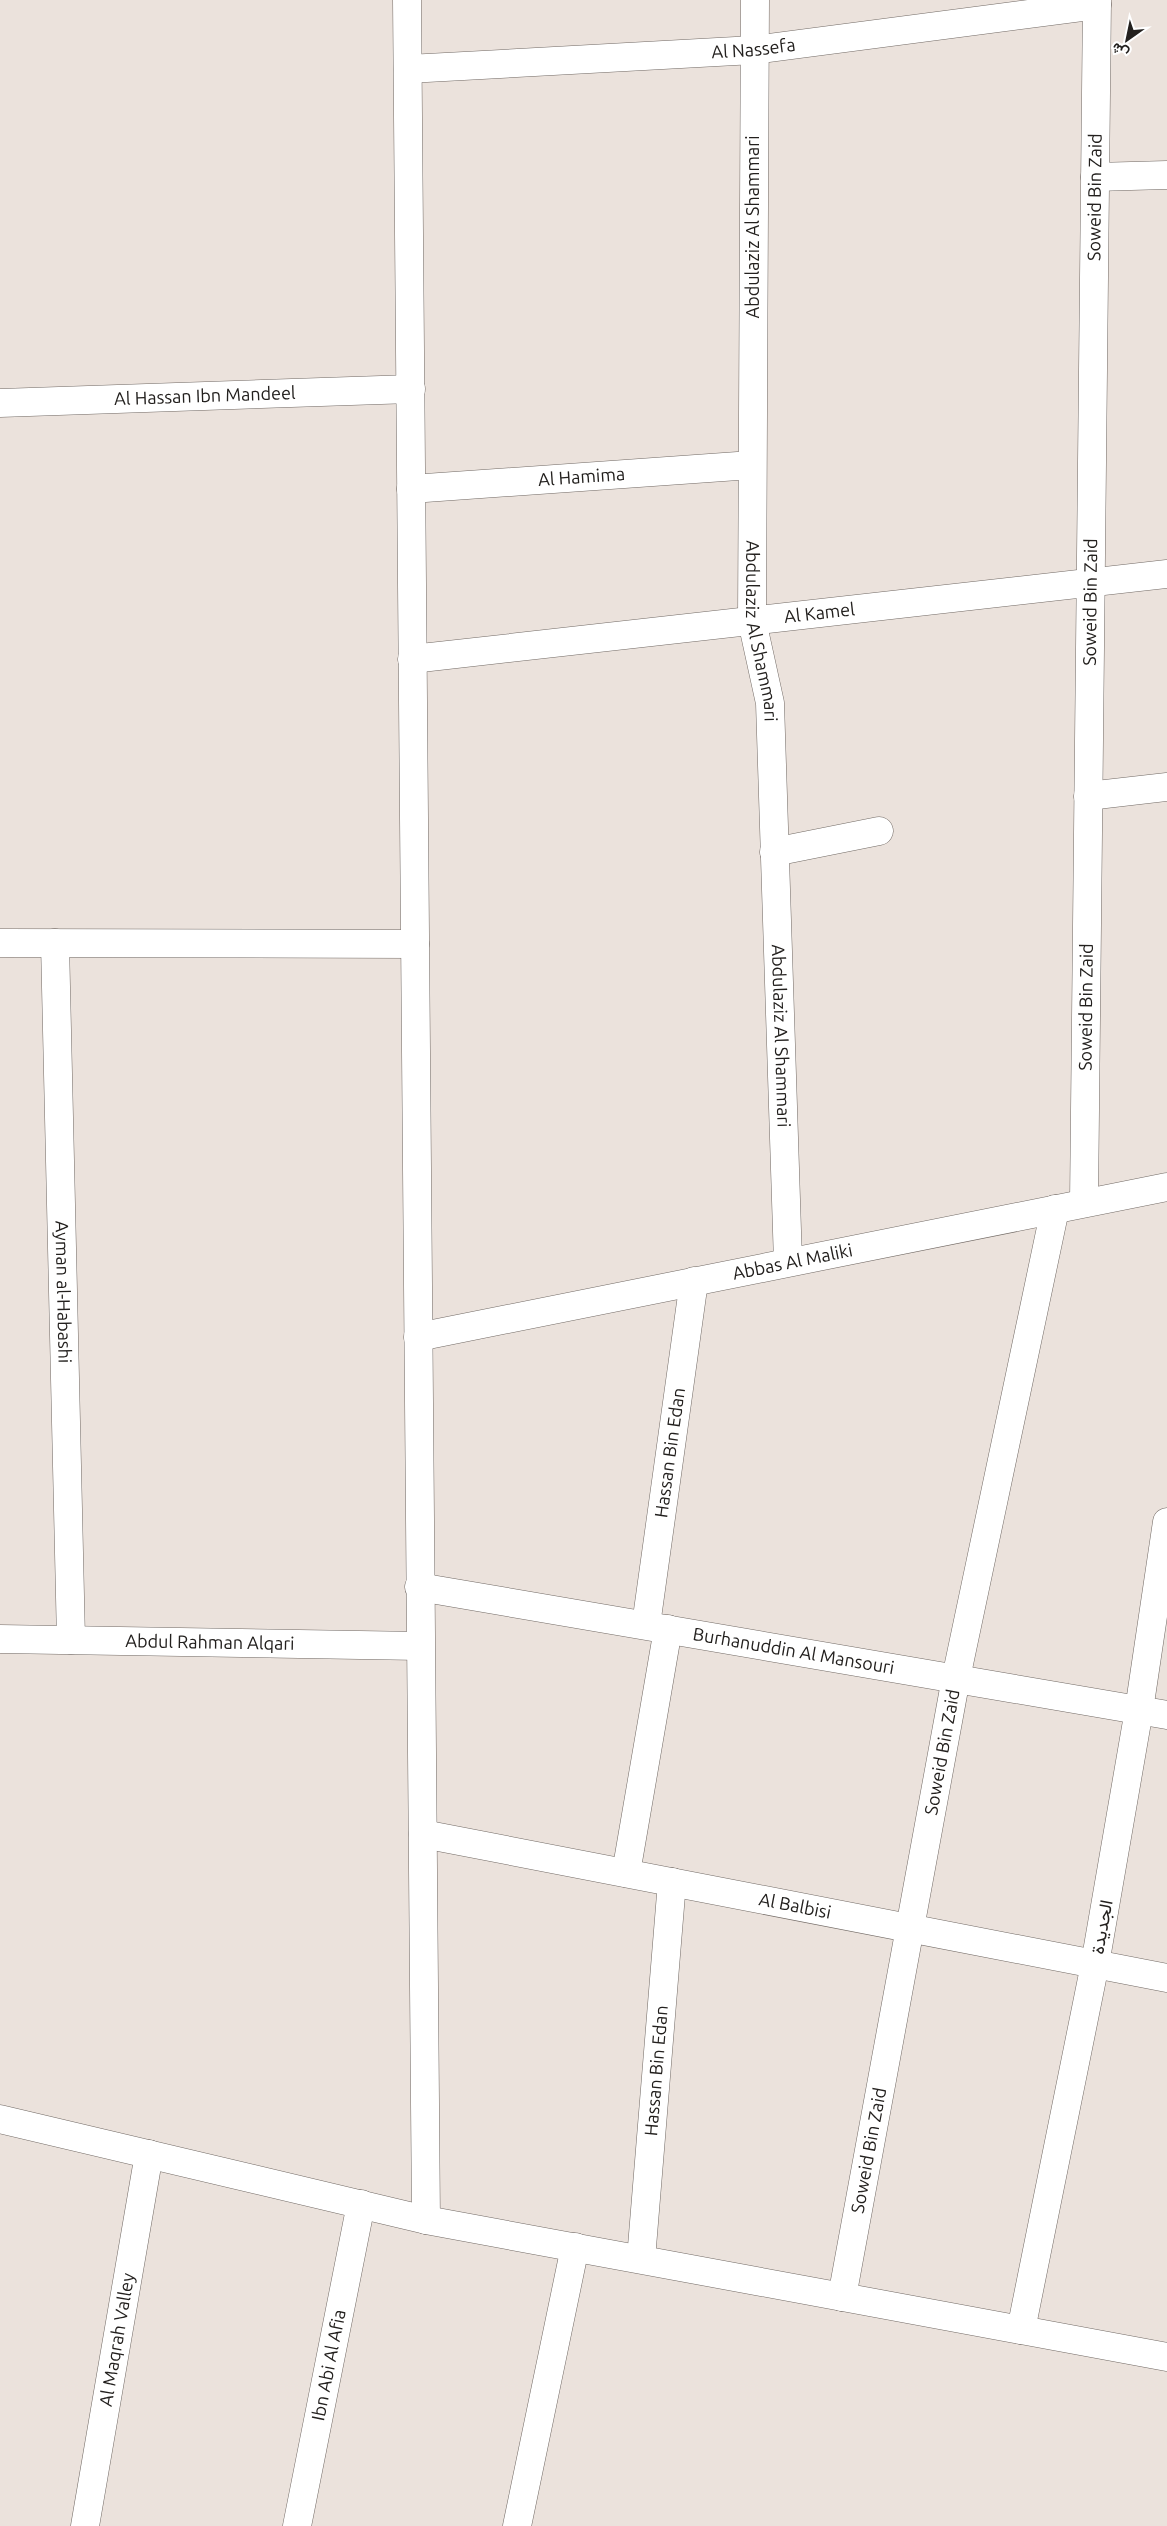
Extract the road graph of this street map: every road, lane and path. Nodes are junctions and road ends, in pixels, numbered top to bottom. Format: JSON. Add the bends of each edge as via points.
{"nodes":[{"id":1,"x":407,"y":0,"type":"edge"},
{"id":2,"x":755,"y":0,"type":"edge"},
{"id":3,"x":1097,"y":3,"type":"edge"},
{"id":4,"x":754,"y":50,"type":"junction"},
{"id":5,"x":408,"y":69,"type":"junction"},
{"id":6,"x":1167,"y":175,"type":"edge"},
{"id":7,"x":1095,"y":177,"type":"junction"},
{"id":8,"x":411,"y":389,"type":"junction"},
{"id":9,"x":0,"y":403,"type":"edge"},
{"id":10,"x":752,"y":465,"type":"junction"},
{"id":11,"x":411,"y":489,"type":"junction"},
{"id":12,"x":1167,"y":574,"type":"edge"},
{"id":13,"x":1091,"y":583,"type":"junction"},
{"id":14,"x":752,"y":621,"type":"junction"},
{"id":15,"x":412,"y":659,"type":"junction"},
{"id":16,"x":1167,"y":787,"type":"edge"},
{"id":17,"x":1088,"y":796,"type":"junction"},
{"id":18,"x":878,"y":831,"type":"dead end"},
{"id":19,"x":774,"y":852,"type":"junction"},
{"id":20,"x":0,"y":943,"type":"edge"},
{"id":21,"x":55,"y":943,"type":"junction"},
{"id":22,"x":415,"y":944,"type":"junction"},
{"id":23,"x":1167,"y":1187,"type":"edge"},
{"id":24,"x":1084,"y":1203,"type":"junction"},
{"id":25,"x":1054,"y":1209,"type":"junction"},
{"id":26,"x":788,"y":1262,"type":"junction"},
{"id":27,"x":694,"y":1281,"type":"junction"},
{"id":28,"x":418,"y":1336,"type":"junction"},
{"id":29,"x":1167,"y":1522,"type":"edge"},
{"id":30,"x":419,"y":1586,"type":"junction"},
{"id":31,"x":657,"y":1627,"type":"junction"},
{"id":32,"x":0,"y":1639,"type":"edge"},
{"id":33,"x":71,"y":1640,"type":"junction"},
{"id":34,"x":420,"y":1646,"type":"junction"},
{"id":35,"x":956,"y":1678,"type":"junction"},
{"id":36,"x":1139,"y":1710,"type":"junction"},
{"id":37,"x":1167,"y":1715,"type":"edge"},
{"id":38,"x":423,"y":1834,"type":"junction"},
{"id":39,"x":626,"y":1873,"type":"junction"},
{"id":40,"x":672,"y":1882,"type":"junction"},
{"id":41,"x":910,"y":1927,"type":"junction"},
{"id":42,"x":1095,"y":1964,"type":"junction"},
{"id":43,"x":1167,"y":1978,"type":"edge"},
{"id":44,"x":0,"y":2119,"type":"edge"},
{"id":45,"x":149,"y":2154,"type":"junction"},
{"id":46,"x":361,"y":2204,"type":"junction"},
{"id":47,"x":426,"y":2220,"type":"junction"},
{"id":48,"x":575,"y":2247,"type":"junction"},
{"id":49,"x":641,"y":2259,"type":"junction"},
{"id":50,"x":842,"y":2297,"type":"junction"},
{"id":51,"x":1021,"y":2330,"type":"junction"},
{"id":52,"x":1167,"y":2357,"type":"edge"},
{"id":53,"x":85,"y":2526,"type":"edge"},
{"id":54,"x":298,"y":2526,"type":"edge"},
{"id":55,"x":517,"y":2526,"type":"edge"}],
"edges":[{"from":1,"to":5,"type":"street"},
{"from":2,"to":4,"type":"street","name":"Abdulaziz Al Shammari"},
{"from":3,"to":4,"type":"street","name":"Al Nassefa"},
{"from":3,"to":7,"type":"street","name":"Soweid Bin Zaid"},
{"from":4,"to":5,"type":"street","name":"Al Nassefa"},
{"from":4,"to":10,"type":"street","name":"Abdulaziz Al Shammari"},
{"from":5,"to":8,"type":"street"},
{"from":6,"to":7,"type":"street"},
{"from":7,"to":13,"type":"street","name":"Soweid Bin Zaid"},
{"from":8,"to":9,"type":"street","name":"Al Hassan Ibn Mandeel"},
{"from":8,"to":11,"type":"street"},
{"from":10,"to":11,"type":"street","name":"Al Hamima"},
{"from":10,"to":14,"type":"street","name":"Abdulaziz Al Shammari"},
{"from":11,"to":15,"type":"street"},
{"from":12,"to":13,"type":"street","name":"Al Kamel"},
{"from":13,"to":14,"type":"street","name":"Al Kamel"},
{"from":13,"to":17,"type":"street","name":"Soweid Bin Zaid"},
{"from":14,"to":15,"type":"street","name":"Al Kamel"},
{"from":14,"to":19,"type":"street","name":"Abdulaziz Al Shammari","via":[[770,703]]},
{"from":15,"to":22,"type":"street"},
{"from":16,"to":17,"type":"street"},
{"from":17,"to":24,"type":"street","name":"Soweid Bin Zaid"},
{"from":18,"to":19,"type":"street"},
{"from":19,"to":26,"type":"street","name":"Abdulaziz Al Shammari"},
{"from":20,"to":21,"type":"street"},
{"from":21,"to":22,"type":"street"},
{"from":21,"to":33,"type":"street","name":"Ayman al-Habashi"},
{"from":22,"to":28,"type":"street"},
{"from":23,"to":24,"type":"street","name":"Abbas Al Maliki"},
{"from":24,"to":25,"type":"street","name":"Abbas Al Maliki"},
{"from":25,"to":26,"type":"street","name":"Abbas Al Maliki"},
{"from":25,"to":35,"type":"street","name":"Soweid Bin Zaid"},
{"from":26,"to":27,"type":"street","name":"Abbas Al Maliki"},
{"from":27,"to":28,"type":"street","name":"Abbas Al Maliki"},
{"from":27,"to":31,"type":"street","name":"Hassan Bin Edan"},
{"from":28,"to":30,"type":"street"},
{"from":29,"to":36,"type":"street","name":"الجديدة"},
{"from":30,"to":31,"type":"street","name":"Burhanuddin Al Mansouri"},
{"from":30,"to":34,"type":"street"},
{"from":31,"to":35,"type":"street","name":"Burhanuddin Al Mansouri"},
{"from":31,"to":39,"type":"street","name":"Hassan Bin Edan"},
{"from":32,"to":33,"type":"street","name":"Abdul Rahman Alqari"},
{"from":33,"to":34,"type":"street","name":"Abdul Rahman Alqari"},
{"from":34,"to":38,"type":"street"},
{"from":35,"to":36,"type":"street","name":"Burhanuddin Al Mansouri"},
{"from":35,"to":41,"type":"street","name":"Soweid Bin Zaid"},
{"from":36,"to":37,"type":"street","name":"Burhanuddin Al Mansouri"},
{"from":36,"to":42,"type":"street","name":"الجديدة"},
{"from":38,"to":39,"type":"street","name":"Al Balbisi"},
{"from":38,"to":47,"type":"street"},
{"from":39,"to":40,"type":"street","name":"Al Balbisi"},
{"from":40,"to":41,"type":"street","name":"Al Balbisi"},
{"from":40,"to":49,"type":"street","name":"Hassan Bin Edan"},
{"from":41,"to":42,"type":"street","name":"Al Balbisi"},
{"from":41,"to":50,"type":"street","name":"Soweid Bin Zaid"},
{"from":42,"to":43,"type":"street","name":"Al Balbisi"},
{"from":42,"to":51,"type":"street","name":"الجديدة"},
{"from":44,"to":45,"type":"street"},
{"from":45,"to":46,"type":"street"},
{"from":45,"to":53,"type":"street","name":"Al Maqrah Valley"},
{"from":46,"to":47,"type":"street"},
{"from":46,"to":54,"type":"street","name":"Ibn Abi Al Afia"},
{"from":47,"to":48,"type":"street"},
{"from":48,"to":49,"type":"street"},
{"from":48,"to":55,"type":"street"},
{"from":49,"to":50,"type":"street"},
{"from":50,"to":51,"type":"street"},
{"from":51,"to":52,"type":"street"}]}
